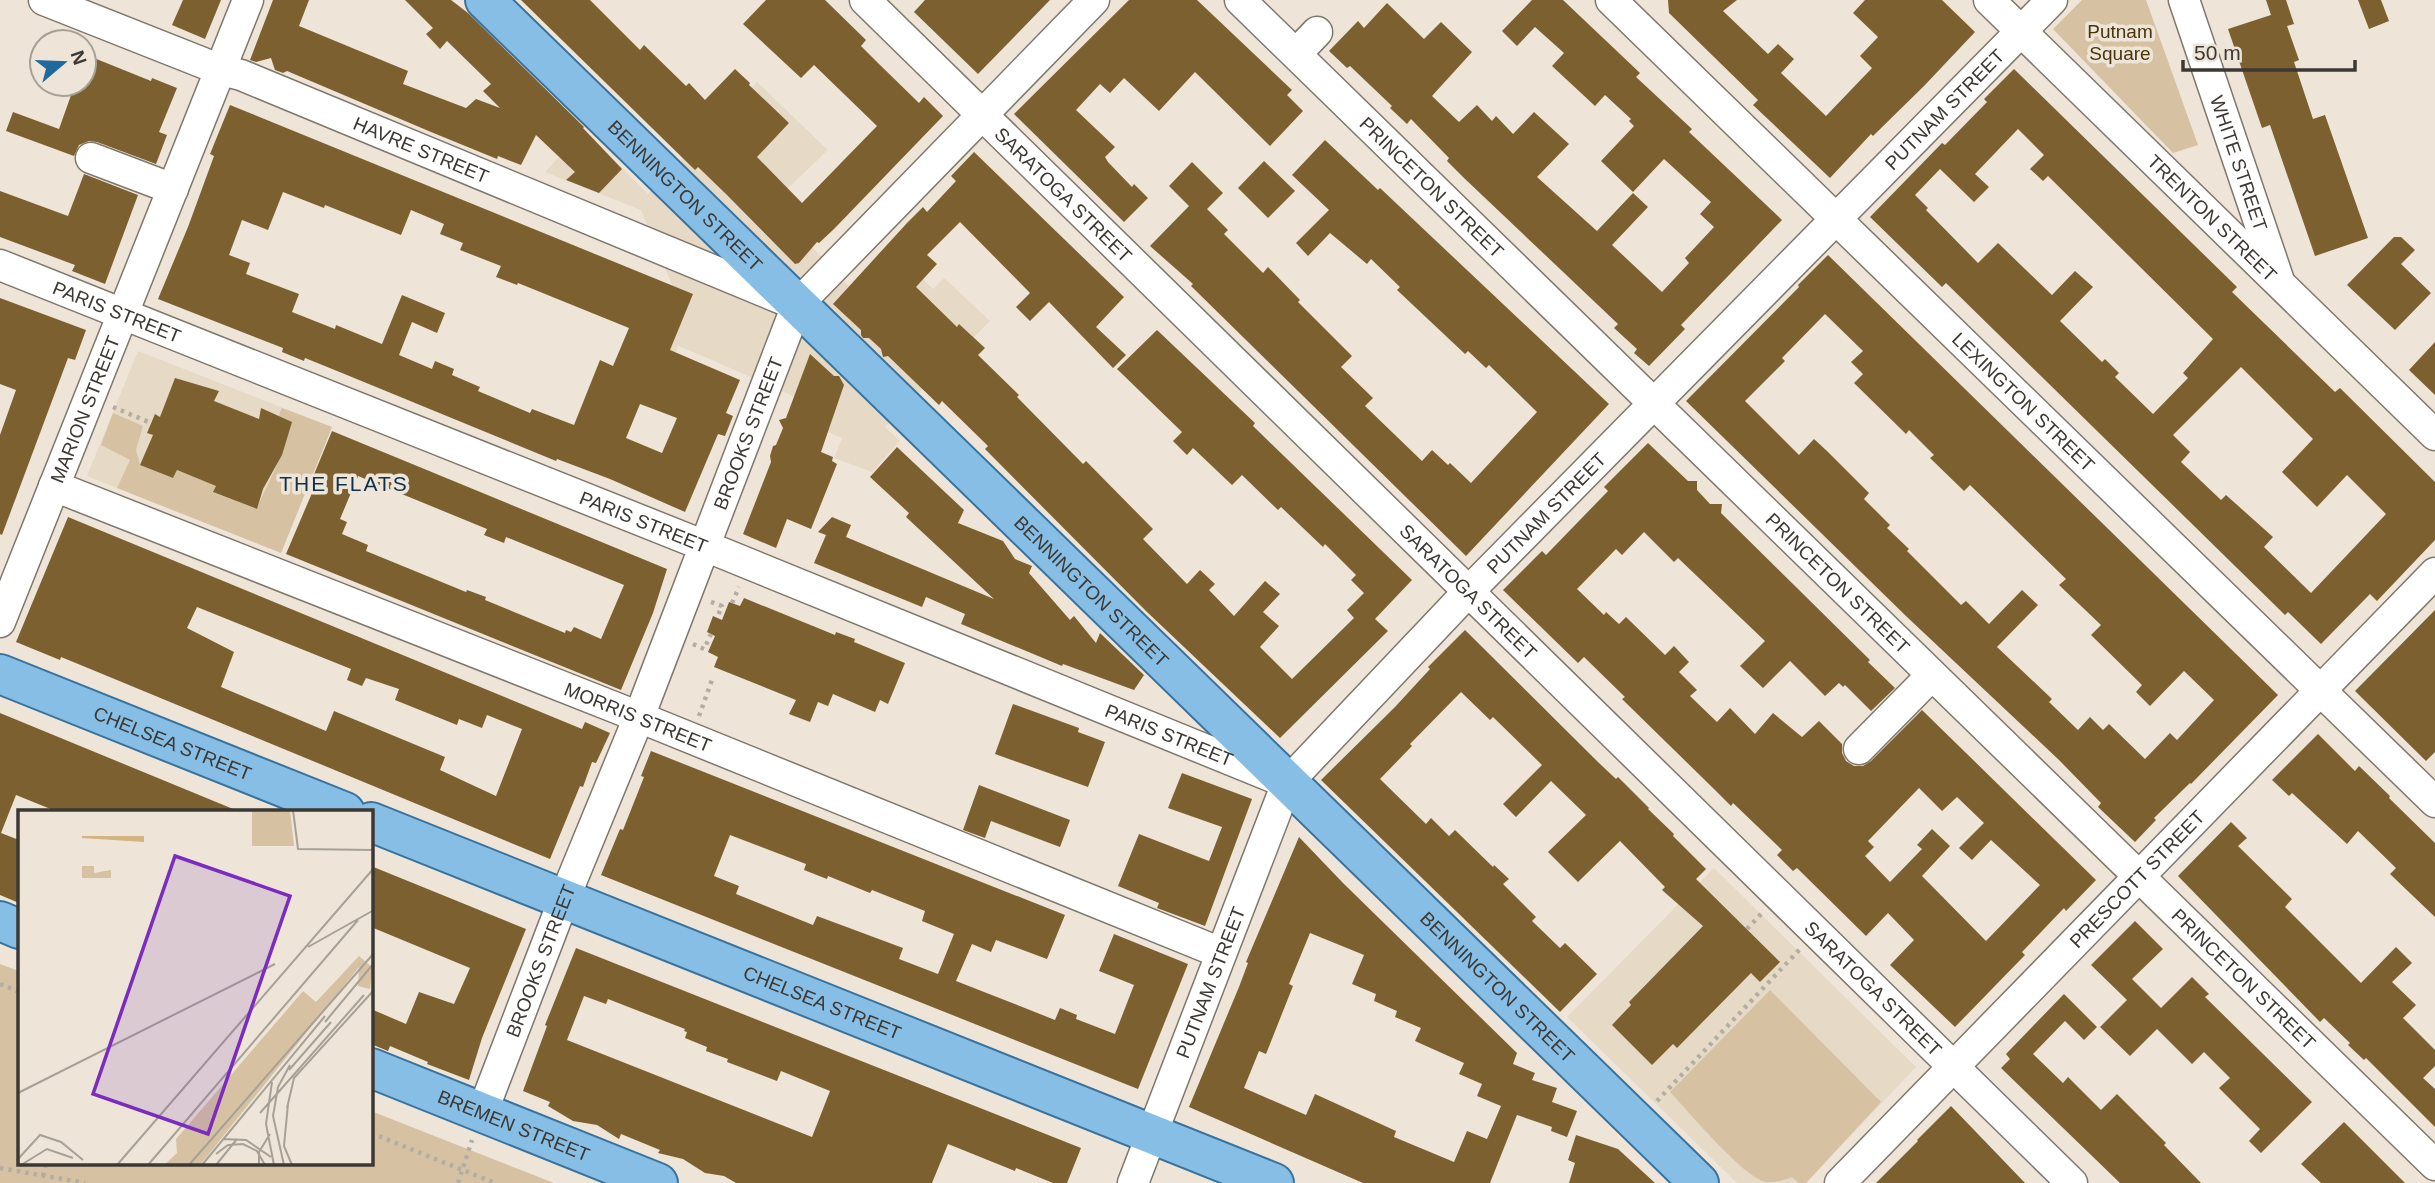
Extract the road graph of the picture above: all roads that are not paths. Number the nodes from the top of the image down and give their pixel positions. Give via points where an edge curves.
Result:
1 (44, 0) edge
2 (248, 0) edge
3 (485, 0) edge
4 (865, 0) edge
5 (1094, 0) edge
6 (1240, 0) edge
7 (1611, 0) edge
8 (1989, 0) edge
9 (2052, 0) edge
10 (2184, 0) edge
11 (2021, 31) junction
12 (1317, 32) dead end
13 (1296, 54) junction
14 (220, 70) junction
15 (983, 114) junction
16 (91, 158) dead end
17 (173, 189) junction
18 (1836, 219) junction
19 (0, 265) edge
20 (2281, 285) junction
21 (797, 305) junction
22 (123, 314) junction
23 (1654, 404) junction
24 (2435, 435) edge
25 (54, 486) junction
26 (705, 546) junction
27 (2435, 573) edge
28 (1468, 592) junction
29 (0, 622) edge
30 (0, 674) edge
31 (1932, 675) junction
32 (2319, 691) junction
33 (639, 717) junction
34 (1859, 748) dead end
35 (1287, 783) junction
36 (2435, 802) edge
37 (340, 810) edge
38 (373, 823) edge
39 (2138, 876) junction
40 (564, 900) junction
41 (0, 921) edge
42 (18, 929) edge
43 (1221, 953) junction
44 (1952, 1066) junction
45 (373, 1069) edge
46 (477, 1126) junction
47 (1152, 1134) junction
48 (2435, 1165) edge
49 (658, 1183) edge
50 (1133, 1183) edge
51 (1274, 1183) edge
52 (1699, 1183) edge
53 (1840, 1183) edge
54 (2072, 1183) edge

1 - 14 street, HAVRE STREET
2 - 14 street, MARION STREET
3 - 21 main road, BENNINGTON STREET
4 - 15 street, SARATOGA STREET
5 - 15 street, BROOKS STREET
6 - 13 street, PRINCETON STREET
7 - 18 street, LEXINGTON STREET
8 - 11 street, TRENTON STREET
9 - 11 street, PUTNAM STREET
10 - 20 street, WHITE STREET
11 - 18 street, PUTNAM STREET
11 - 20 street, TRENTON STREET
12 - 13 street
13 - 23 street, PRINCETON STREET via 1408,145 1461,209
14 - 17 street, MARION STREET
14 - 21 street, HAVRE STREET
15 - 21 street, BROOKS STREET
15 - 28 street, SARATOGA STREET
16 - 17 street
17 - 22 street, MARION STREET
18 - 23 street, PUTNAM STREET
18 - 32 street, LEXINGTON STREET
19 - 22 street, PARIS STREET
20 - 24 street, TRENTON STREET
21 - 26 street, BROOKS STREET
21 - 35 main road, BENNINGTON STREET
22 - 25 street, MARION STREET
22 - 26 street, PARIS STREET
23 - 28 street, PUTNAM STREET
23 - 31 street, PRINCETON STREET
25 - 29 street, MARION STREET
25 - 33 street, MORRIS STREET
26 - 33 street, BROOKS STREET
26 - 35 street, PARIS STREET
27 - 32 street, PRESCOTT STREET
28 - 35 street, PUTNAM STREET
28 - 44 street, SARATOGA STREET
30 - 37 main road, CHELSEA STREET
31 - 34 street
31 - 39 street, PRINCETON STREET
32 - 36 street, LEXINGTON STREET
32 - 39 street, PRESCOTT STREET
33 - 40 street, BROOKS STREET
33 - 43 street, MORRIS STREET
35 - 43 street, PUTNAM STREET
35 - 52 main road, BENNINGTON STREET
38 - 40 main road, CHELSEA STREET
39 - 44 street, PRESCOTT STREET
39 - 48 street, PRINCETON STREET
40 - 46 street, BROOKS STREET
40 - 47 main road, CHELSEA STREET
41 - 42 main road
43 - 47 street, PUTNAM STREET
44 - 53 street, PRESCOTT STREET
44 - 54 street, SARATOGA STREET
45 - 46 main road, BREMEN STREET
46 - 49 main road, BREMEN STREET
47 - 50 street, PUTNAM STREET
47 - 51 main road, CHELSEA STREET

